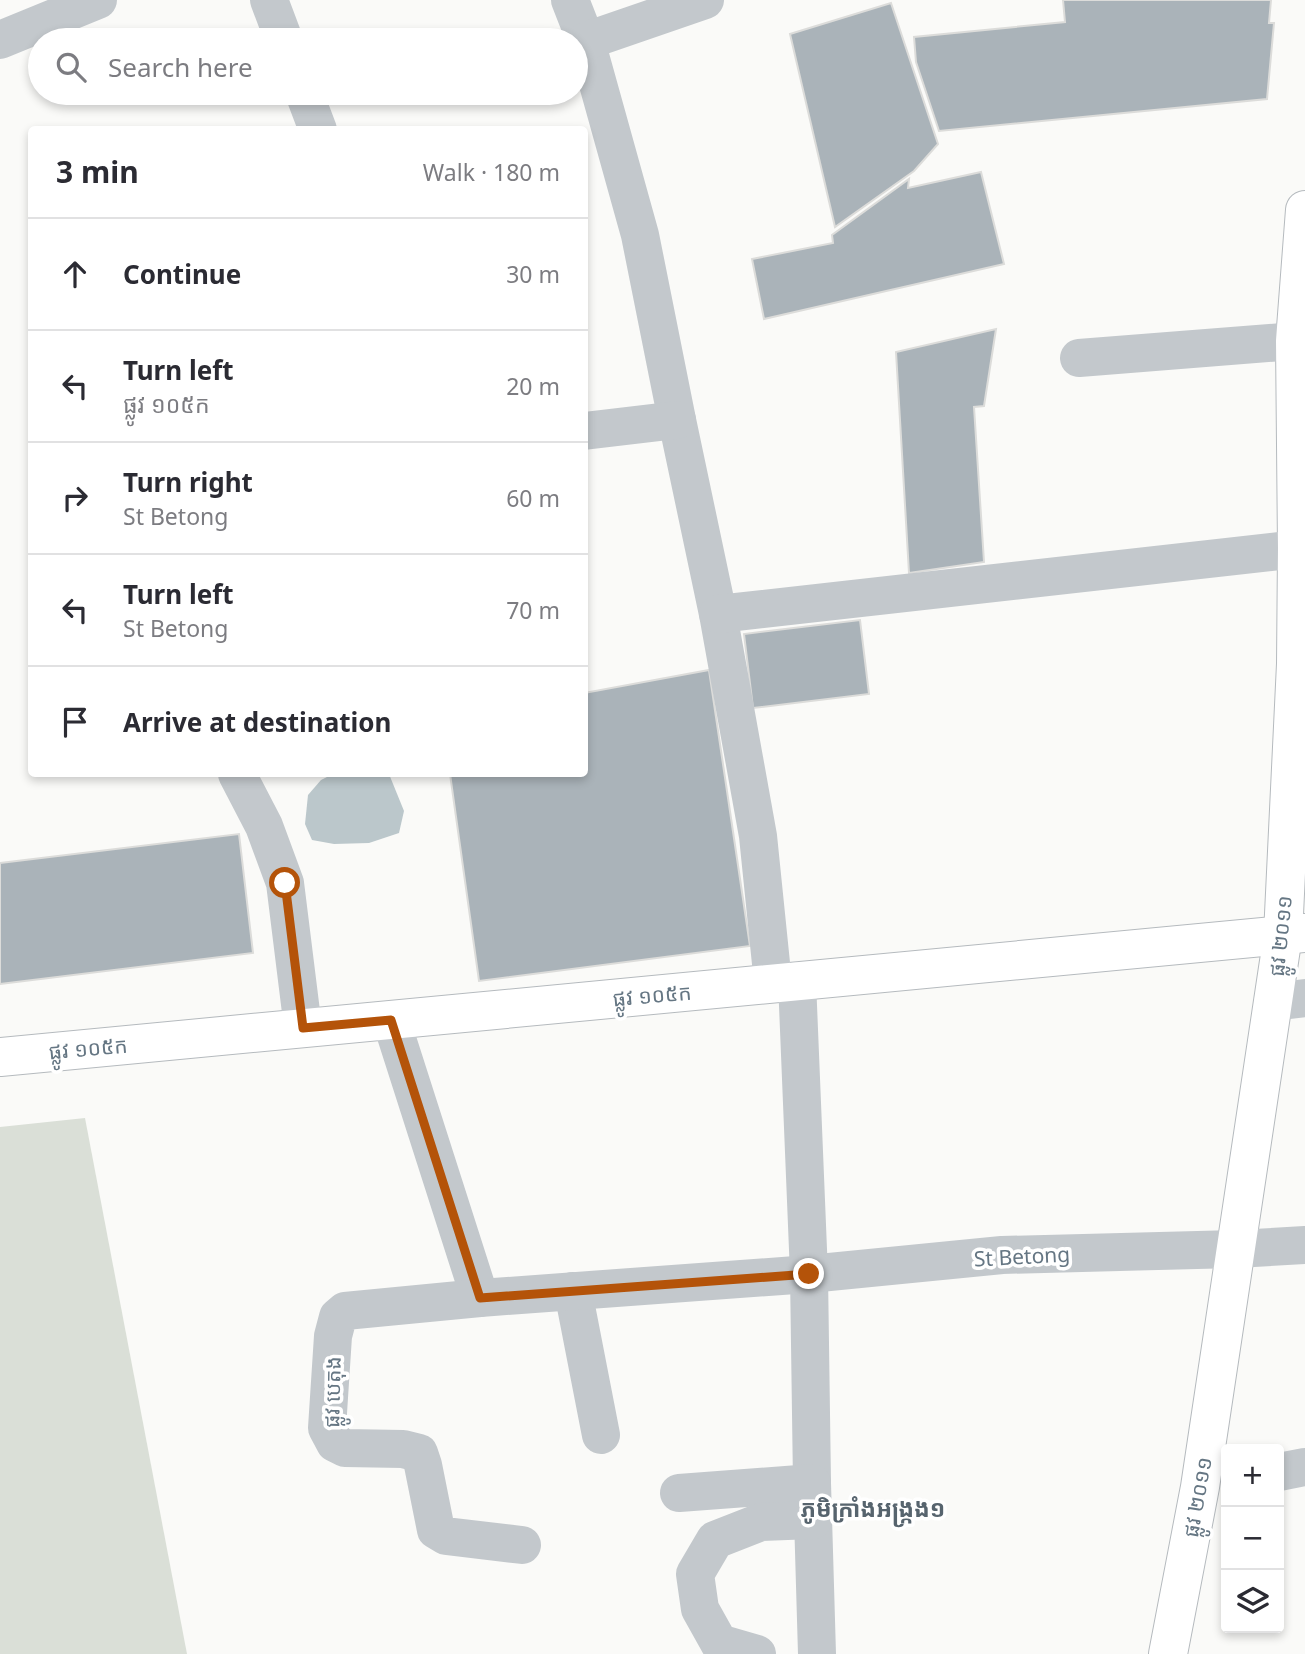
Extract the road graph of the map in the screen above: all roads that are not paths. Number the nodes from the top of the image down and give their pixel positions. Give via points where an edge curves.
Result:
1 (98, 0) edge
2 (269, 0) edge
3 (570, 0) edge
4 (705, 0) edge
5 (29, 28) edge
6 (280, 28) edge
7 (581, 28) edge
8 (28, 29) edge
9 (0, 40) edge
10 (588, 40) edge
11 (588, 48) edge
12 (309, 105) edge
13 (316, 126) edge
14 (1305, 210) edge
15 (1295, 341) junction
16 (1079, 358) dead end
17 (677, 420) junction
18 (588, 431) edge
19 (1297, 550) junction
20 (718, 614) junction
21 (1300, 664) edge
22 (239, 777) edge
23 (1294, 934) edge
24 (785, 982) junction
25 (1289, 1000) edge
26 (391, 1020) junction
27 (303, 1028) junction
28 (0, 1057) edge
29 (1305, 1245) edge
30 (1236, 1249) junction
31 (809, 1274) junction
32 (573, 1291) junction
33 (480, 1298) junction
34 (601, 1435) dead end
35 (1305, 1467) edge
36 (1284, 1471) edge
37 (1213, 1484) edge
38 (679, 1493) dead end
39 (812, 1502) junction
40 (522, 1545) dead end
41 (757, 1654) edge
42 (817, 1654) edge
43 (1168, 1654) edge

1 - 5 street
2 - 6 street
3 - 7 street
4 - 10 street
8 - 9 street
11 - 17 street via 640,235
12 - 13 street
14 - 15 main road, ផ្លូវ ២០១១
15 - 16 street
15 - 19 main road, ផ្លូវ ២០១១
17 - 18 street
17 - 20 street
19 - 20 street
19 - 21 main road, ផ្លូវ ២០១១
20 - 24 street
21 - 23 main road, ផ្លូវ ២០១១
22 - 27 street via 264,826 285,883
23 - 24 main road, ផ្លូវ ១០៥ក
23 - 25 main road, ផ្លូវ ២០១១
24 - 26 main road, ផ្លូវ ១០៥ក
24 - 31 street
25 - 30 main road, ផ្លូវ ២០១១
26 - 27 main road, ផ្លូវ ១០៥ក
26 - 33 street
27 - 28 main road, ផ្លូវ ១០៥ក
29 - 30 street, St Betong
30 - 31 street, St Betong via 1002,1255
30 - 37 main road, ផ្លូវ ២០១១
31 - 32 street, St Betong
31 - 39 street
32 - 33 street, St Betong
32 - 34 street
33 - 40 street, ផ្លូវ បេតុង via 345,1311 338,1317 333,1336 327,1428 335,1443 345,1448 419,1453 436,1530 446,1536
35 - 36 street
37 - 43 main road, ផ្លូវ ២០១១
38 - 39 street
39 - 41 street via 715,1540 695,1574 700,1609 719,1643
39 - 42 street

